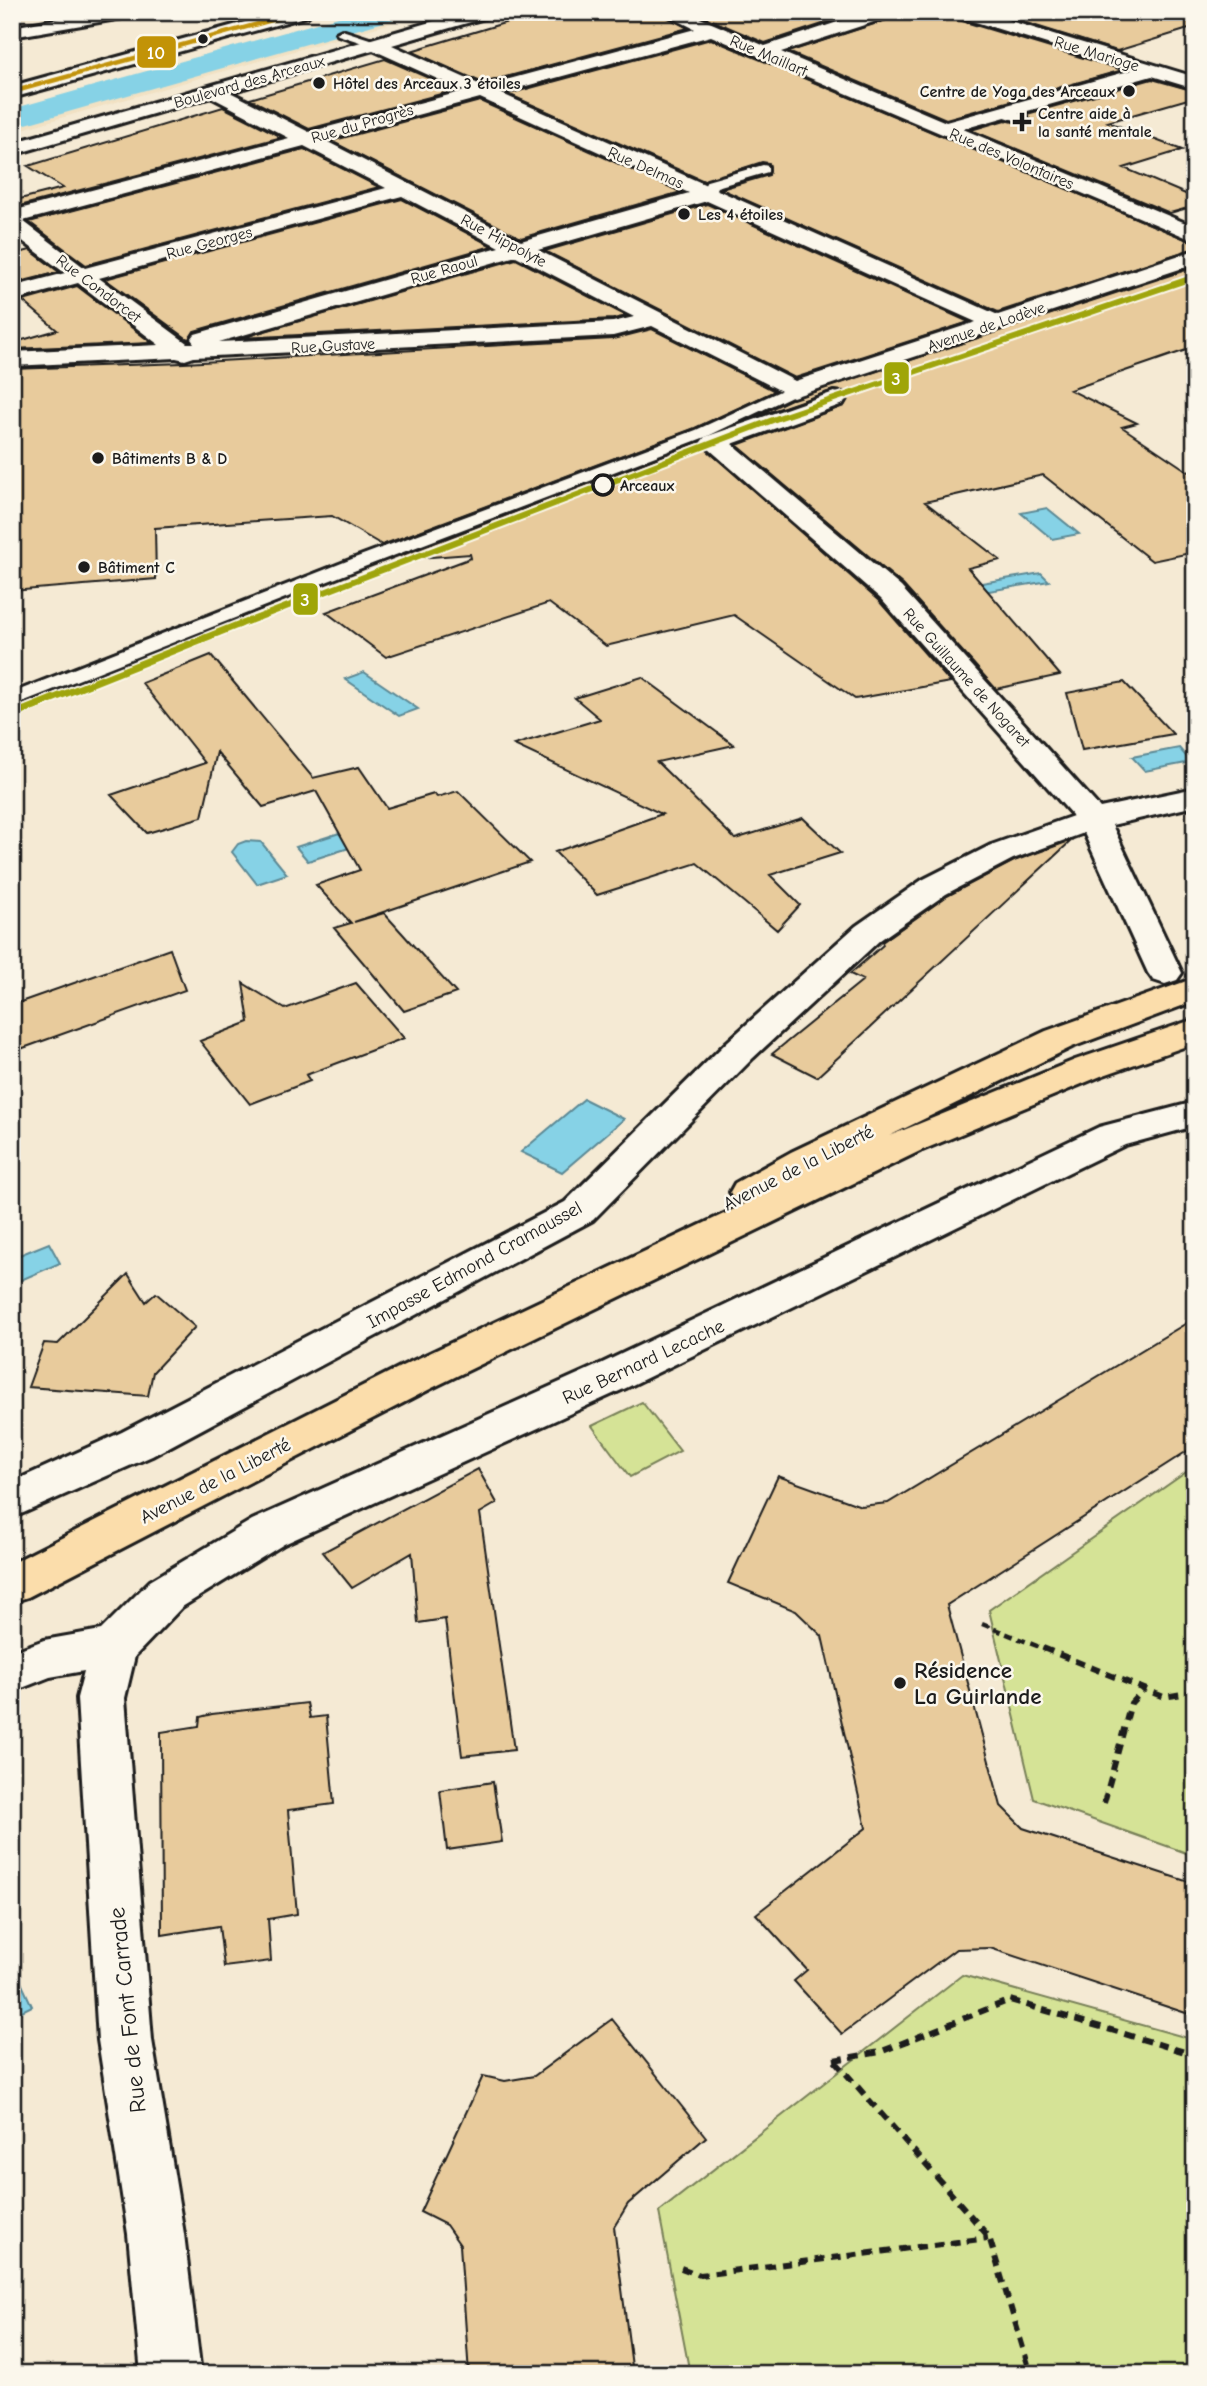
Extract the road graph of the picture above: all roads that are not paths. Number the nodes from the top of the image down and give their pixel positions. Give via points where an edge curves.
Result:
1 (128, 12) edge
2 (302, 12) edge
3 (485, 12) edge
4 (670, 12) edge
5 (886, 12) edge
6 (962, 12) edge
7 (712, 30) junction
8 (13, 31) edge
9 (342, 33) dead end
10 (375, 44) junction
11 (761, 52) junction
12 (1152, 70) junction
13 (829, 81) joint
14 (1195, 82) edge
15 (214, 91) junction
16 (12, 92) edge
17 (481, 92) junction
18 (943, 129) junction
19 (309, 138) junction
20 (12, 149) edge
21 (763, 169) dead end
22 (404, 189) junction
23 (707, 194) junction
24 (12, 218) edge
25 (12, 223) edge
26 (1195, 236) edge
27 (519, 248) junction
28 (1195, 257) edge
29 (83, 276) junction
30 (1195, 277) edge
31 (12, 294) edge
32 (652, 319) junction
33 (995, 322) junction
34 (185, 353) junction
35 (12, 359) edge
36 (793, 390) junction
37 (708, 438) junction
38 (12, 700) edge
39 (12, 715) edge
40 (1195, 797) edge
41 (1093, 819) junction
42 (1180, 981) edge
43 (1195, 1030) edge
44 (1187, 1126) edge
45 (417, 1377) junction
46 (12, 1501) edge
47 (12, 1584) edge
48 (114, 1647) junction
49 (12, 1673) edge
50 (172, 2374) edge

1 - 8 street
2 - 16 street
3 - 10 street, Boulevard des Arceaux
4 - 7 street, Rue Maillart
5 - 11 street
6 - 12 street, Rue Marioge
7 - 11 street, Rue Maillart
7 - 17 street, Rue du Progrès
9 - 10 lane
10 - 15 street, Boulevard des Arceaux
10 - 17 street, Rue Delmas
11 - 13 street, Rue Maillart
12 - 14 street, Rue Marioge
12 - 18 street via 1012,115
13 - 18 street, Rue des Volontaires
15 - 19 street, Rue Hippolyte
15 - 20 street, Boulevard des Arceaux
17 - 19 street, Rue du Progrès
17 - 23 street, Rue Delmas
18 - 26 street, Rue des Volontaires
19 - 22 street, Rue Hippolyte
19 - 24 street, Rue du Progrès
21 - 23 lane via 712,184
22 - 27 street, Rue Hippolyte
22 - 29 street, Rue Georges
23 - 27 street, Rue Raoul
23 - 33 street, Rue Delmas
25 - 29 street, Rue Condorcet
27 - 32 street, Rue Hippolyte
27 - 34 street, Rue Raoul via 208,335
28 - 33 street, Avenue de Lodève
29 - 31 street, Rue Georges
29 - 34 street, Rue Condorcet
30 - 37 street
32 - 34 street, Rue Gustave via 613,330
32 - 36 street, Rue Hippolyte
33 - 36 street, Avenue de Lodève
34 - 35 street, Rue Gustave
36 - 37 lane, Avenue de Lodève
37 - 38 lane via 358,563
37 - 39 lane
37 - 41 street, Rue Guillaume de Nogaret via 891,593
40 - 41 street, Impasse Edmond Cramaussel
41 - 42 street, Rue Guillaume de Nogaret
41 - 46 street, Impasse Edmond Cramaussel via 979,864 934,887 869,933 740,1050 579,1211 136,1444
42 - 45 main road, Avenue de la Liberté via 804,1161
43 - 45 main road, Avenue de la Liberté via 907,1142
44 - 48 street, Rue Bernard Lecache via 1112,1136 611,1377 268,1532 166,1594
45 - 47 main road, Avenue de la Liberté
48 - 49 street via 44,1659
48 - 50 street, Rue de Font Carrade via 101,1698 125,2040 156,2234

